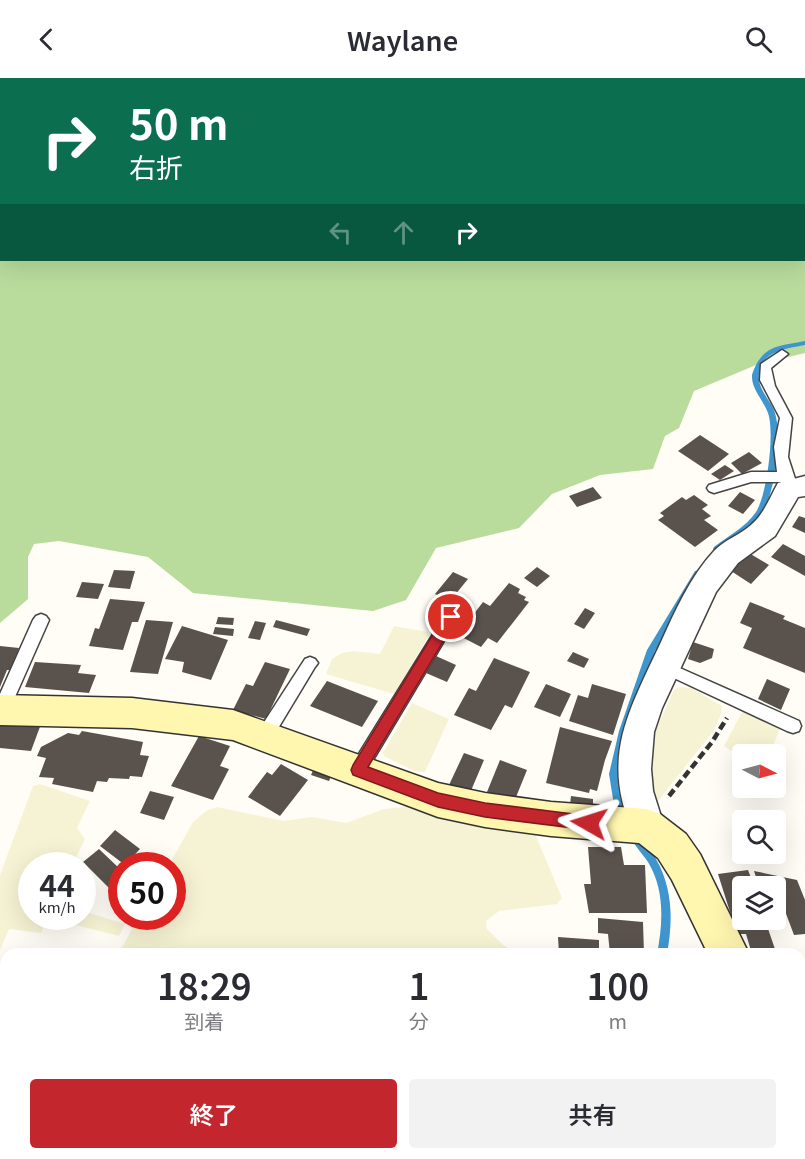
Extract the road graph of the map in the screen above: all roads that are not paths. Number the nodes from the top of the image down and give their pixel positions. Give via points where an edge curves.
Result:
1 (782, 354) dead end
2 (790, 482) edge
3 (714, 488) dead end
4 (451, 617) dead end
5 (41, 620) dead end
6 (310, 663) dead end
7 (664, 667) junction
8 (0, 710) edge
9 (793, 726) dead end
10 (265, 735) junction
11 (358, 770) junction
12 (638, 827) junction
13 (726, 948) edge

1 - 2 lane via 765,367 764,374 785,414 781,448
2 - 3 lane via 763,476
2 - 7 street via 761,534 724,558 711,576
4 - 11 lane
5 - 8 lane
6 - 10 lane
7 - 9 lane
7 - 12 street via 638,730 634,770
8 - 10 main road via 132,713 233,725
10 - 11 main road
11 - 12 main road via 438,800 485,810
12 - 13 main road via 672,846

